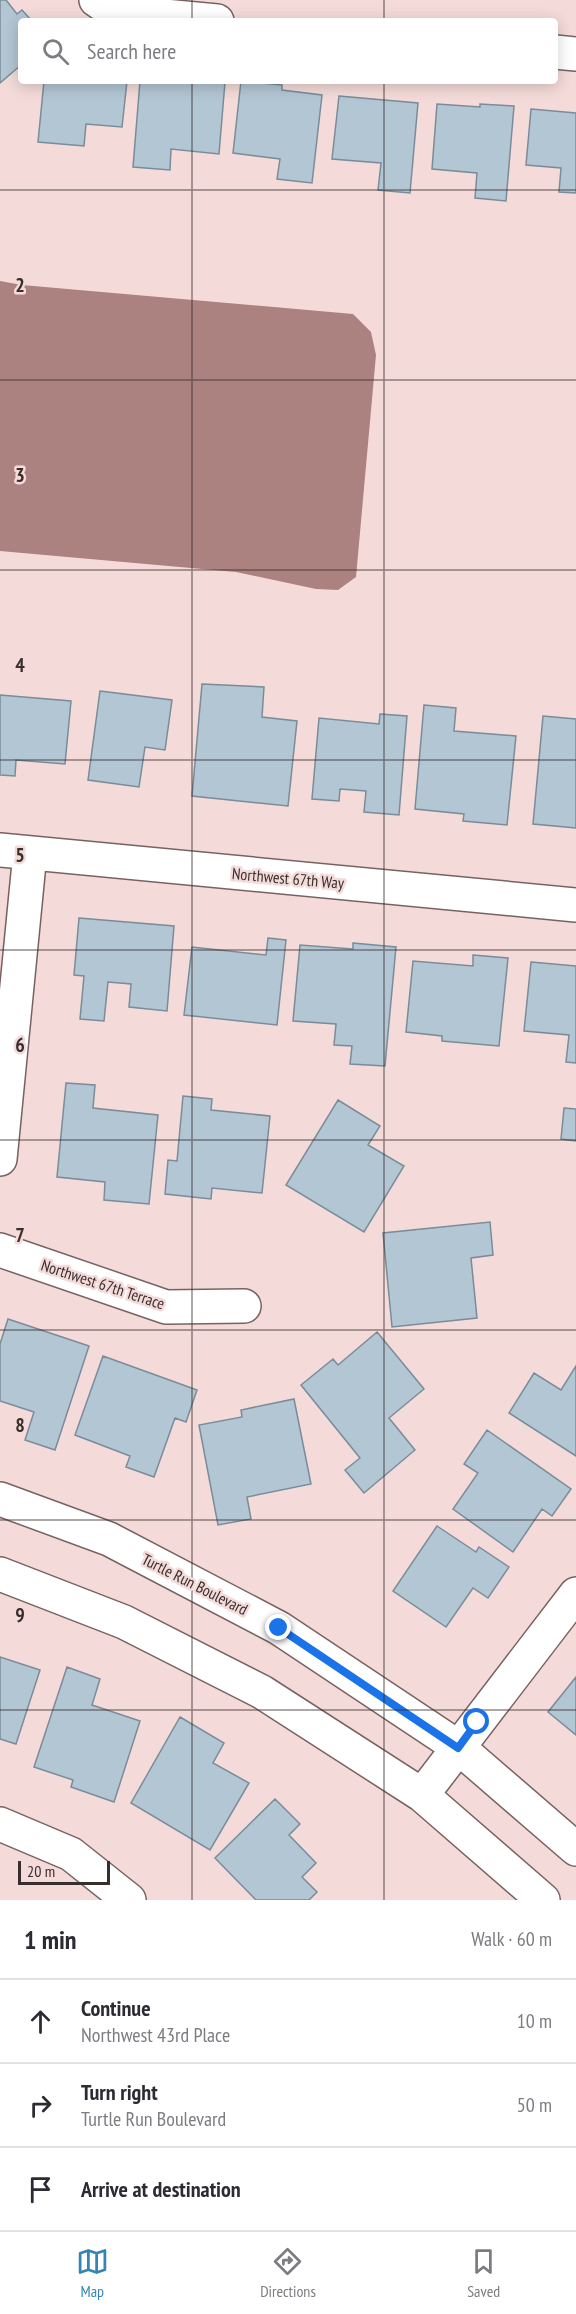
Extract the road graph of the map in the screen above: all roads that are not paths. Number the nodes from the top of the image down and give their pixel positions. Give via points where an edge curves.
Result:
1 (96, 0) edge
2 (186, 18) edge
3 (558, 52) edge
4 (576, 54) edge
5 (15, 852) edge
6 (576, 905) edge
7 (0, 1159) edge
8 (0, 1250) edge
9 (244, 1306) dead end
10 (0, 1499) edge
11 (0, 1574) edge
12 (576, 1594) edge
13 (458, 1748) junction
14 (422, 1795) junction
15 (0, 1824) edge
16 (576, 1850) edge
17 (129, 1900) edge
18 (543, 1900) edge

1 - 2 street via 112,11
3 - 4 street
5 - 6 street, Northwest 67th Way
5 - 7 street
8 - 9 street, Northwest 67th Terrace via 166,1307
10 - 13 street, Turtle Run Boulevard via 109,1539 279,1628
11 - 14 street via 124,1622 206,1662 262,1692
12 - 13 street
13 - 14 street
13 - 16 street, Turtle Run Boulevard
14 - 18 street
15 - 17 street via 71,1854

